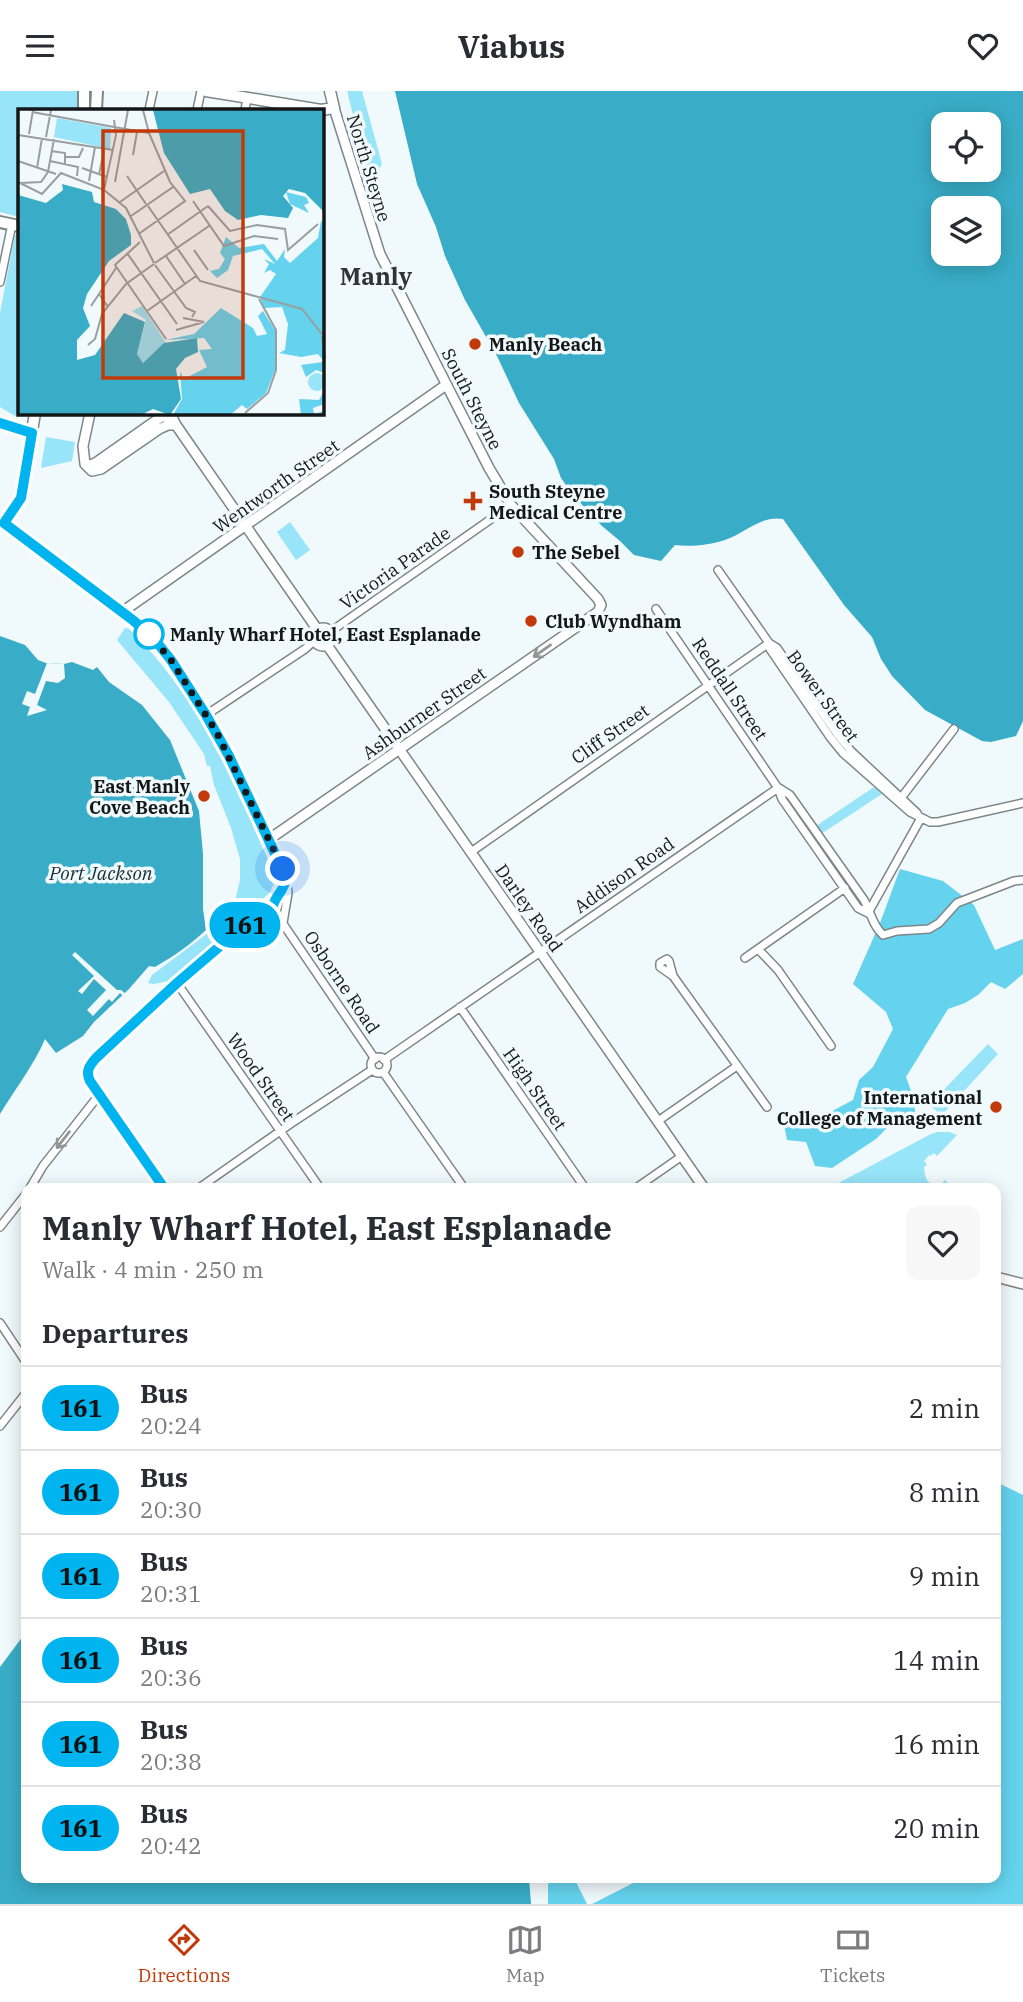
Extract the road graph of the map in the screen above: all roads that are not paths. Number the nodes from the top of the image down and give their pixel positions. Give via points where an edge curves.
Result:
1 (84, 91) edge
2 (97, 91) edge
3 (153, 91) edge
4 (203, 91) edge
5 (330, 91) edge
6 (247, 98) junction
7 (334, 108) junction
8 (84, 109) edge
9 (96, 109) edge
10 (149, 109) edge
11 (197, 109) edge
12 (245, 109) edge
13 (315, 109) edge
14 (324, 110) edge
15 (10, 224) edge
16 (380, 254) joint
17 (0, 282) edge
18 (446, 385) junction
19 (35, 415) edge
20 (90, 415) edge
21 (0, 423) edge
22 (32, 433) junction
23 (511, 505) junction
24 (2, 522) edge
25 (245, 526) junction
26 (718, 570) dead end
27 (656, 609) dead end
28 (122, 612) junction
29 (598, 612) joint
30 (317, 629) junction
31 (331, 632) junction
32 (314, 641) junction
33 (769, 643) junction
34 (327, 645) junction
35 (707, 685) junction
36 (206, 715) junction
37 (954, 729) dead end
38 (400, 748) junction
39 (778, 787) junction
40 (900, 800) junction
41 (1023, 803) edge
42 (921, 818) junction
43 (268, 840) junction
44 (471, 852) junction
45 (286, 877) junction
46 (1023, 880) edge
47 (845, 888) junction
48 (273, 906) junction
49 (868, 913) junction
50 (283, 923) junction
51 (758, 949) junction
52 (540, 952) junction
53 (745, 958) dead end
54 (673, 976) dead end
55 (177, 983) junction
56 (460, 1007) junction
57 (831, 1046) dead end
58 (375, 1059) junction
59 (384, 1060) junction
60 (737, 1066) junction
61 (372, 1070) junction
62 (383, 1072) junction
63 (99, 1095) junction
64 (767, 1107) dead end
65 (658, 1121) junction
66 (280, 1132) junction
67 (682, 1156) junction
68 (33, 1183) edge
69 (160, 1183) edge
70 (206, 1183) edge
71 (316, 1183) edge
72 (461, 1183) edge
73 (582, 1183) edge
74 (643, 1183) edge
75 (701, 1183) edge
76 (21, 1200) edge
77 (0, 1227) edge
78 (1001, 1278) edge
79 (1023, 1284) edge
80 (0, 1323) edge
81 (21, 1354) edge
82 (21, 1399) edge
83 (0, 1426) edge

1 - 8 main road
2 - 9 main road
3 - 10 street
4 - 6 main road
4 - 11 street
5 - 7 main road, North Steyne
6 - 12 street
6 - 13 main road
7 - 14 main road
7 - 16 street, North Steyne
15 - 17 street
16 - 18 street, South Steyne
18 - 23 street, South Steyne
18 - 25 street, Wentworth Street
19 - 22 main road
20 - 25 street via 83,446 85,464 92,471 159,429 176,425
21 - 22 street
22 - 24 main road via 21,498
23 - 29 street, South Steyne via 598,599
23 - 31 street, Victoria Parade
24 - 28 street
25 - 28 street, Wentworth Street
25 - 30 street
26 - 33 street, Bower Street
27 - 35 street, Reddall Street
28 - 36 street via 163,650
29 -> 38 street, Ashburner Street
30 - 31 street
30 - 32 street
31 - 34 street
32 - 34 street
32 - 36 street
33 - 35 street, Cliff Street
33 - 40 street, Bower Street via 851,751
34 - 38 street, Darley Road
35 - 39 street, Reddall Street
35 - 44 street, Cliff Street
36 - 43 street
37 - 40 street
38 - 43 street, Ashburner Street
38 - 44 street, Darley Road
39 - 47 street, Reddall Street
39 - 49 street, Reddall Street via 790,795 864,900
39 - 52 street, Addison Road
40 - 42 street, Bower Street
41 - 42 street via 938,822
42 - 49 street
43 - 45 street
44 - 52 street, Darley Road
45 - 48 street
45 - 50 street, Osborne Road
46 - 49 street, Reddall Street via 957,903 929,929 883,935
47 - 49 street, Reddall Street via 858,908
47 - 51 street
48 - 50 street, Osborne Road
48 - 55 street via 267,906
50 - 58 street, Osborne Road
51 - 53 street
51 - 57 street
52 - 56 street, Addison Road
52 - 65 street, Darley Road
54 - 60 street
55 - 63 street via 88,1068
55 - 66 street, Wood Street
56 - 59 street, Addison Road
56 - 73 street, High Street
58 - 59 street
58 - 61 street
59 - 62 street
60 - 64 street
60 - 65 street
61 - 62 street
61 - 66 street
62 - 72 street
63 -> 68 street
63 - 69 street
65 - 67 street, Darley Road
66 - 70 street
66 - 71 street, Wood Street
67 - 74 street
67 - 75 street, Darley Road
76 - 77 street
78 - 79 street
80 - 81 street
82 - 83 street

